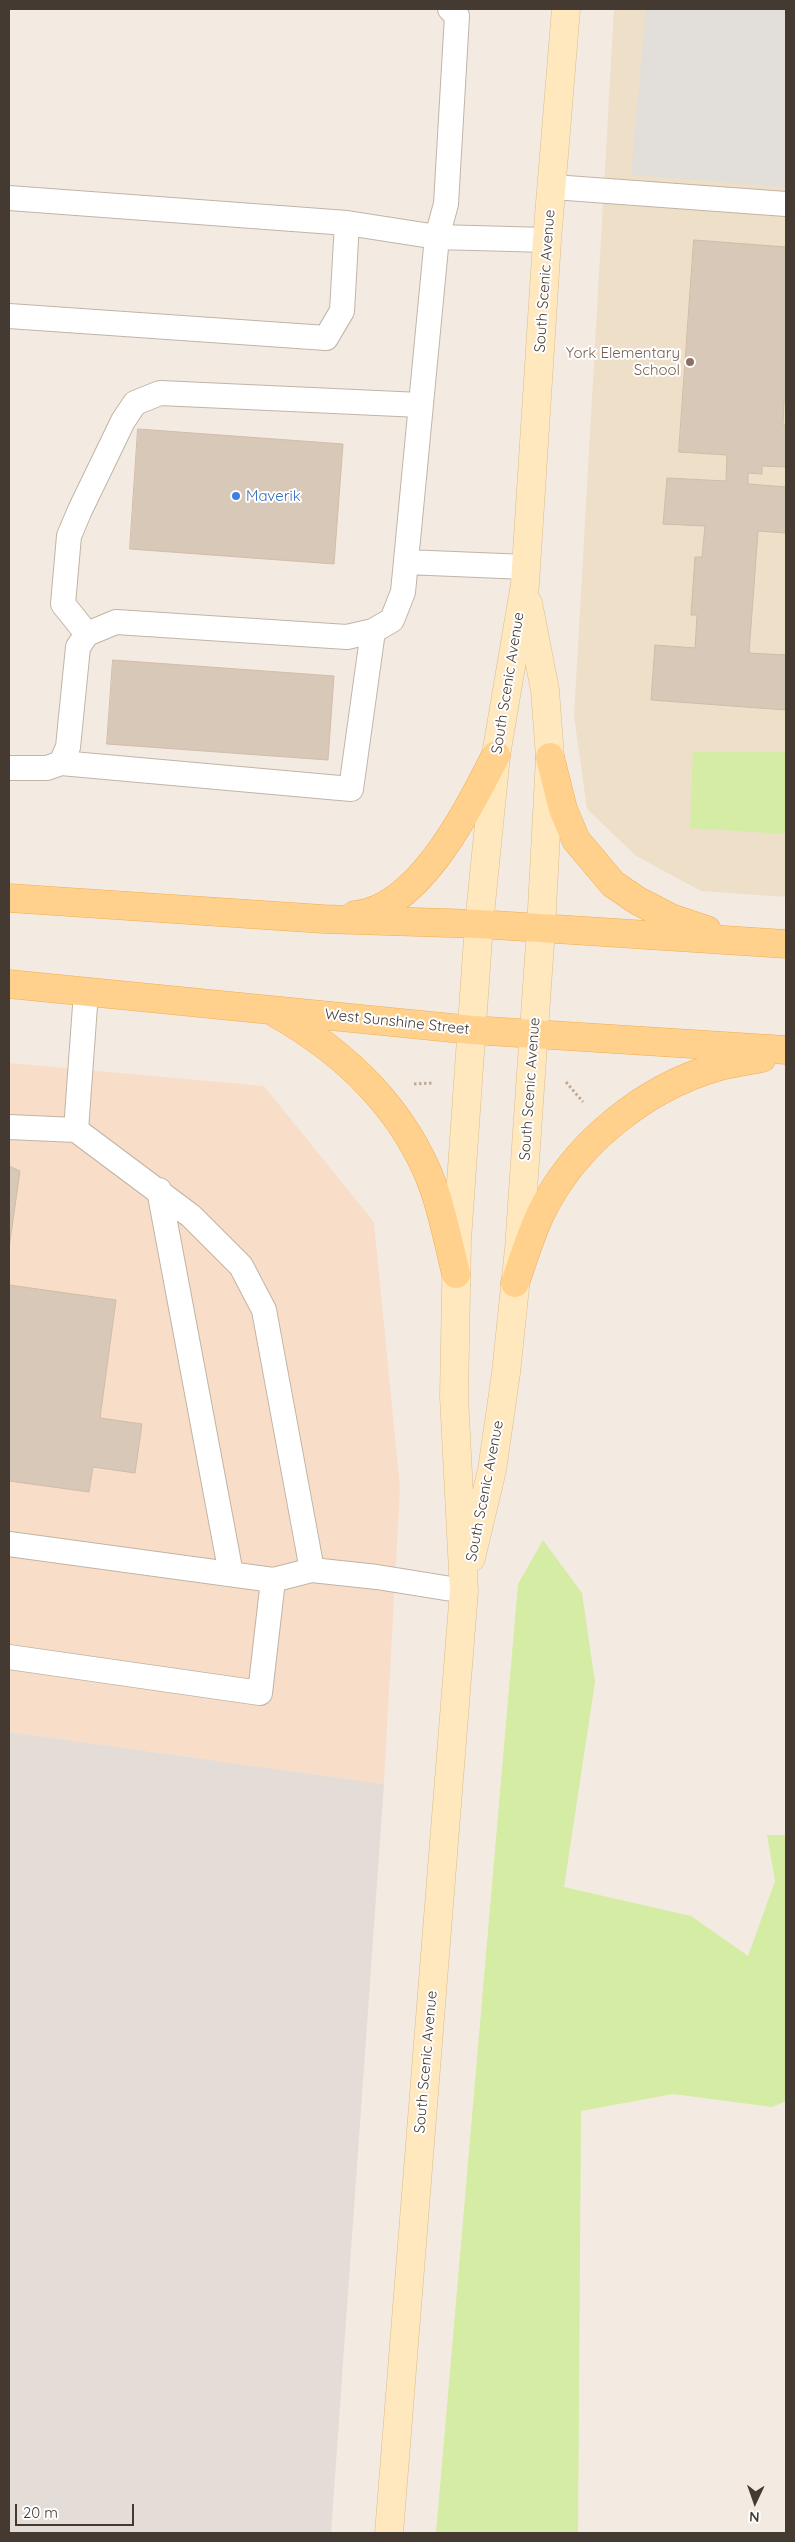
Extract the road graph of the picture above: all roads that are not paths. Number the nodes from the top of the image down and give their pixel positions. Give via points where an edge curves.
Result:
1 (450, 9) edge
2 (566, 9) edge
3 (553, 187) junction
4 (9, 198) edge
5 (786, 204) edge
6 (347, 223) junction
7 (437, 237) junction
8 (547, 240) junction
9 (9, 316) edge
10 (420, 405) junction
11 (406, 562) junction
12 (526, 576) junction
13 (373, 631) junction
14 (87, 634) junction
15 (496, 755) junction
16 (550, 757) junction
17 (61, 763) junction
18 (9, 768) edge
19 (9, 898) edge
20 (323, 918) junction
21 (479, 924) junction
22 (541, 928) junction
23 (736, 941) junction
24 (786, 944) edge
25 (9, 984) edge
26 (86, 992) junction
27 (269, 1009) junction
28 (472, 1030) junction
29 (534, 1034) junction
30 (786, 1052) edge
31 (9, 1127) edge
32 (76, 1130) junction
33 (159, 1190) junction
34 (456, 1274) junction
35 (515, 1284) junction
36 (9, 1544) edge
37 (312, 1570) junction
38 (231, 1574) junction
39 (273, 1580) junction
40 (464, 1590) junction
41 (9, 1657) edge
42 (389, 2533) edge

1 - 7 lane via 458,16 446,204
2 - 3 main road, South Scenic Avenue
3 - 5 lane
3 - 8 main road, South Scenic Avenue
4 - 6 lane
6 - 7 lane
6 - 9 lane via 342,311 326,338
7 - 8 lane
7 - 10 lane
8 - 12 main road, South Scenic Avenue
10 - 11 lane
10 - 14 lane via 160,393 135,403 123,421 69,536 63,604
11 - 12 lane
11 - 13 lane via 403,592 392,620
12 - 15 main road, South Scenic Avenue
12 - 16 main road, South Scenic Avenue via 545,690
13 - 14 lane via 347,636 116,622
13 - 17 lane via 351,789
14 - 17 lane via 78,647 68,747
15 - 20 main road via 465,815 412,886 383,906 359,915
15 - 21 main road, South Scenic Avenue
16 - 22 main road, South Scenic Avenue
16 - 23 main road via 563,809 576,840 613,884 671,918
17 - 18 lane via 47,768
19 - 20 main road
20 - 21 main road
21 - 22 main road
21 - 28 main road, South Scenic Avenue
22 - 23 main road
22 - 29 main road, South Scenic Avenue
23 - 24 main road
25 - 26 main road, West Sunshine Street
26 - 27 main road, West Sunshine Street
26 - 32 lane
27 - 28 main road, West Sunshine Street
27 - 34 main road via 327,1045 377,1092 418,1154 432,1185
28 - 29 main road, West Sunshine Street
28 - 34 main road, South Scenic Avenue
29 - 30 main road, West Sunshine Street
29 - 35 main road, South Scenic Avenue
30 - 35 main road via 717,1067 685,1080 657,1093 603,1132 556,1186 540,1214
31 - 32 lane
32 - 33 lane
33 - 37 lane via 191,1216 241,1266 264,1310
33 - 38 lane
34 - 40 main road, South Scenic Avenue via 454,1396
35 - 40 main road, South Scenic Avenue via 492,1470
36 - 38 lane
37 - 39 lane
37 - 40 lane
38 - 39 lane
39 - 41 lane via 260,1693
40 - 42 main road, South Scenic Avenue

